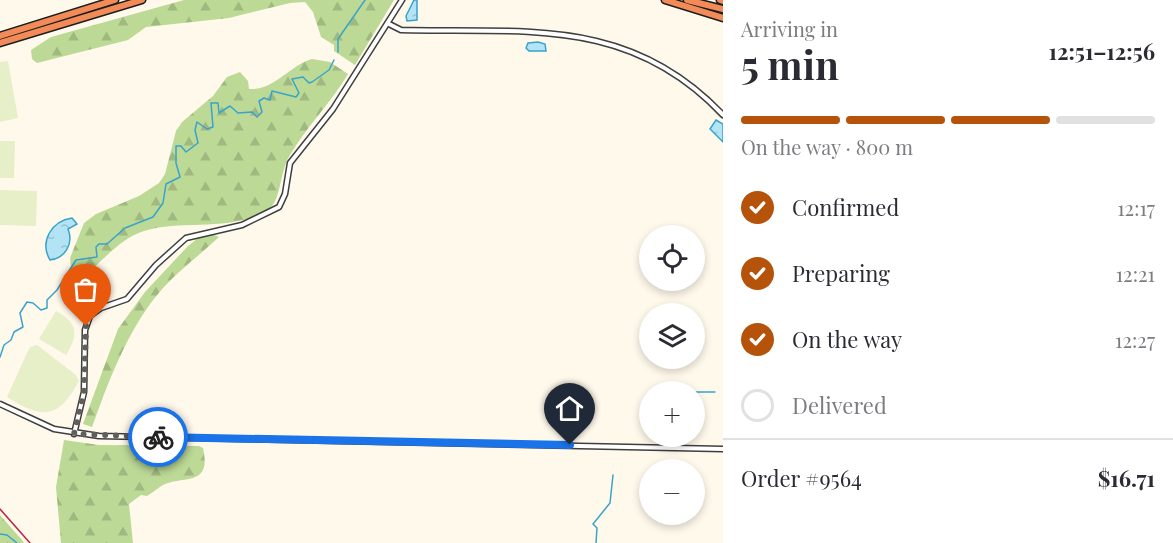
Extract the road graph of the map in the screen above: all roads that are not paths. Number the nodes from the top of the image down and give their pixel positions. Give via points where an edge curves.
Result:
1 (115, 0) edge
2 (142, 0) edge
3 (402, 0) edge
4 (665, 0) edge
5 (687, 0) edge
6 (723, 9) edge
7 (723, 18) edge
8 (389, 24) junction
9 (0, 36) edge
10 (0, 43) edge
11 (723, 115) edge
12 (0, 404) edge
13 (74, 434) junction
14 (723, 448) edge

1 - 9 highway
2 - 10 highway
3 - 8 street
4 - 7 highway
5 - 6 highway
8 - 11 street via 401,30 559,34 610,43 643,54 668,69 699,91
8 - 13 street via 333,110 290,163 279,207 242,225 186,238 127,299 90,315 85,330 84,392
12 - 13 street via 45,426
13 - 14 street

